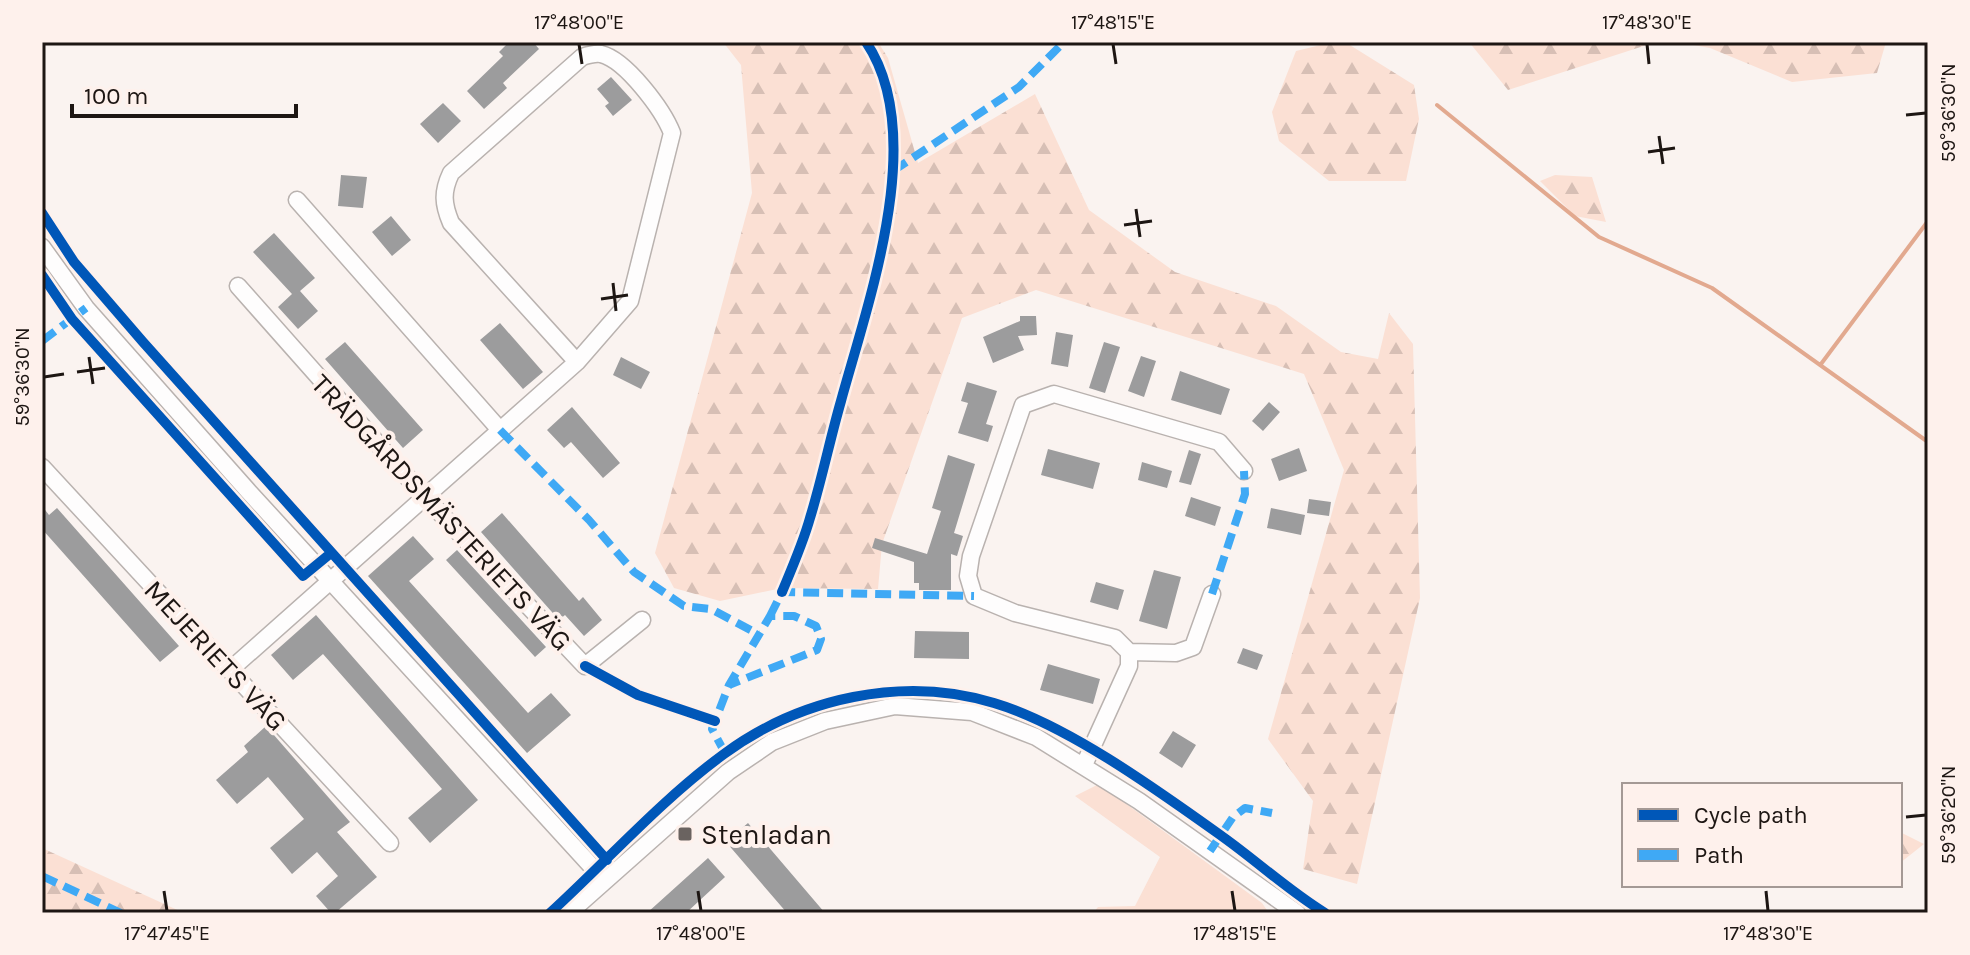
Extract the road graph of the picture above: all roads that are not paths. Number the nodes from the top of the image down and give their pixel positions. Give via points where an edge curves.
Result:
1 (297, 200) dead end
2 (42, 247) edge
3 (238, 286) dead end
4 (577, 362) junction
5 (500, 430) junction
6 (42, 467) edge
7 (1244, 471) dead end
8 (425, 497) junction
9 (331, 581) junction
10 (1212, 594) dead end
11 (642, 620) dead end
12 (1129, 652) junction
13 (230, 670) junction
14 (1084, 765) junction
15 (390, 843) dead end
16 (605, 881) junction
17 (569, 913) edge
18 (1297, 913) edge

1 - 5 street
2 - 9 street via 86,308
3 - 8 street, TRÄDGÅRDSMÄSTERIETS VÄG
4 - 4 street via 630,301 672,133 663,110 613,60 598,53 582,57 451,173 444,189 451,223
4 - 5 street
5 - 8 street
6 - 13 street, MEJERIETS VÄG
7 - 12 street via 1219,442 1054,394 1023,405 971,556 968,576 974,596 1015,613 1115,638
8 - 9 street
8 - 11 street, TRÄDGÅRDSMÄSTERIETS VÄG via 585,666
9 - 13 street
9 - 16 street
10 - 12 street via 1193,647 1176,653
12 - 14 street via 1129,666
13 - 15 street, MEJERIETS VÄG
14 - 16 street via 1036,737 972,712 895,706 825,721 772,742 728,772
14 - 18 street
16 - 17 street

